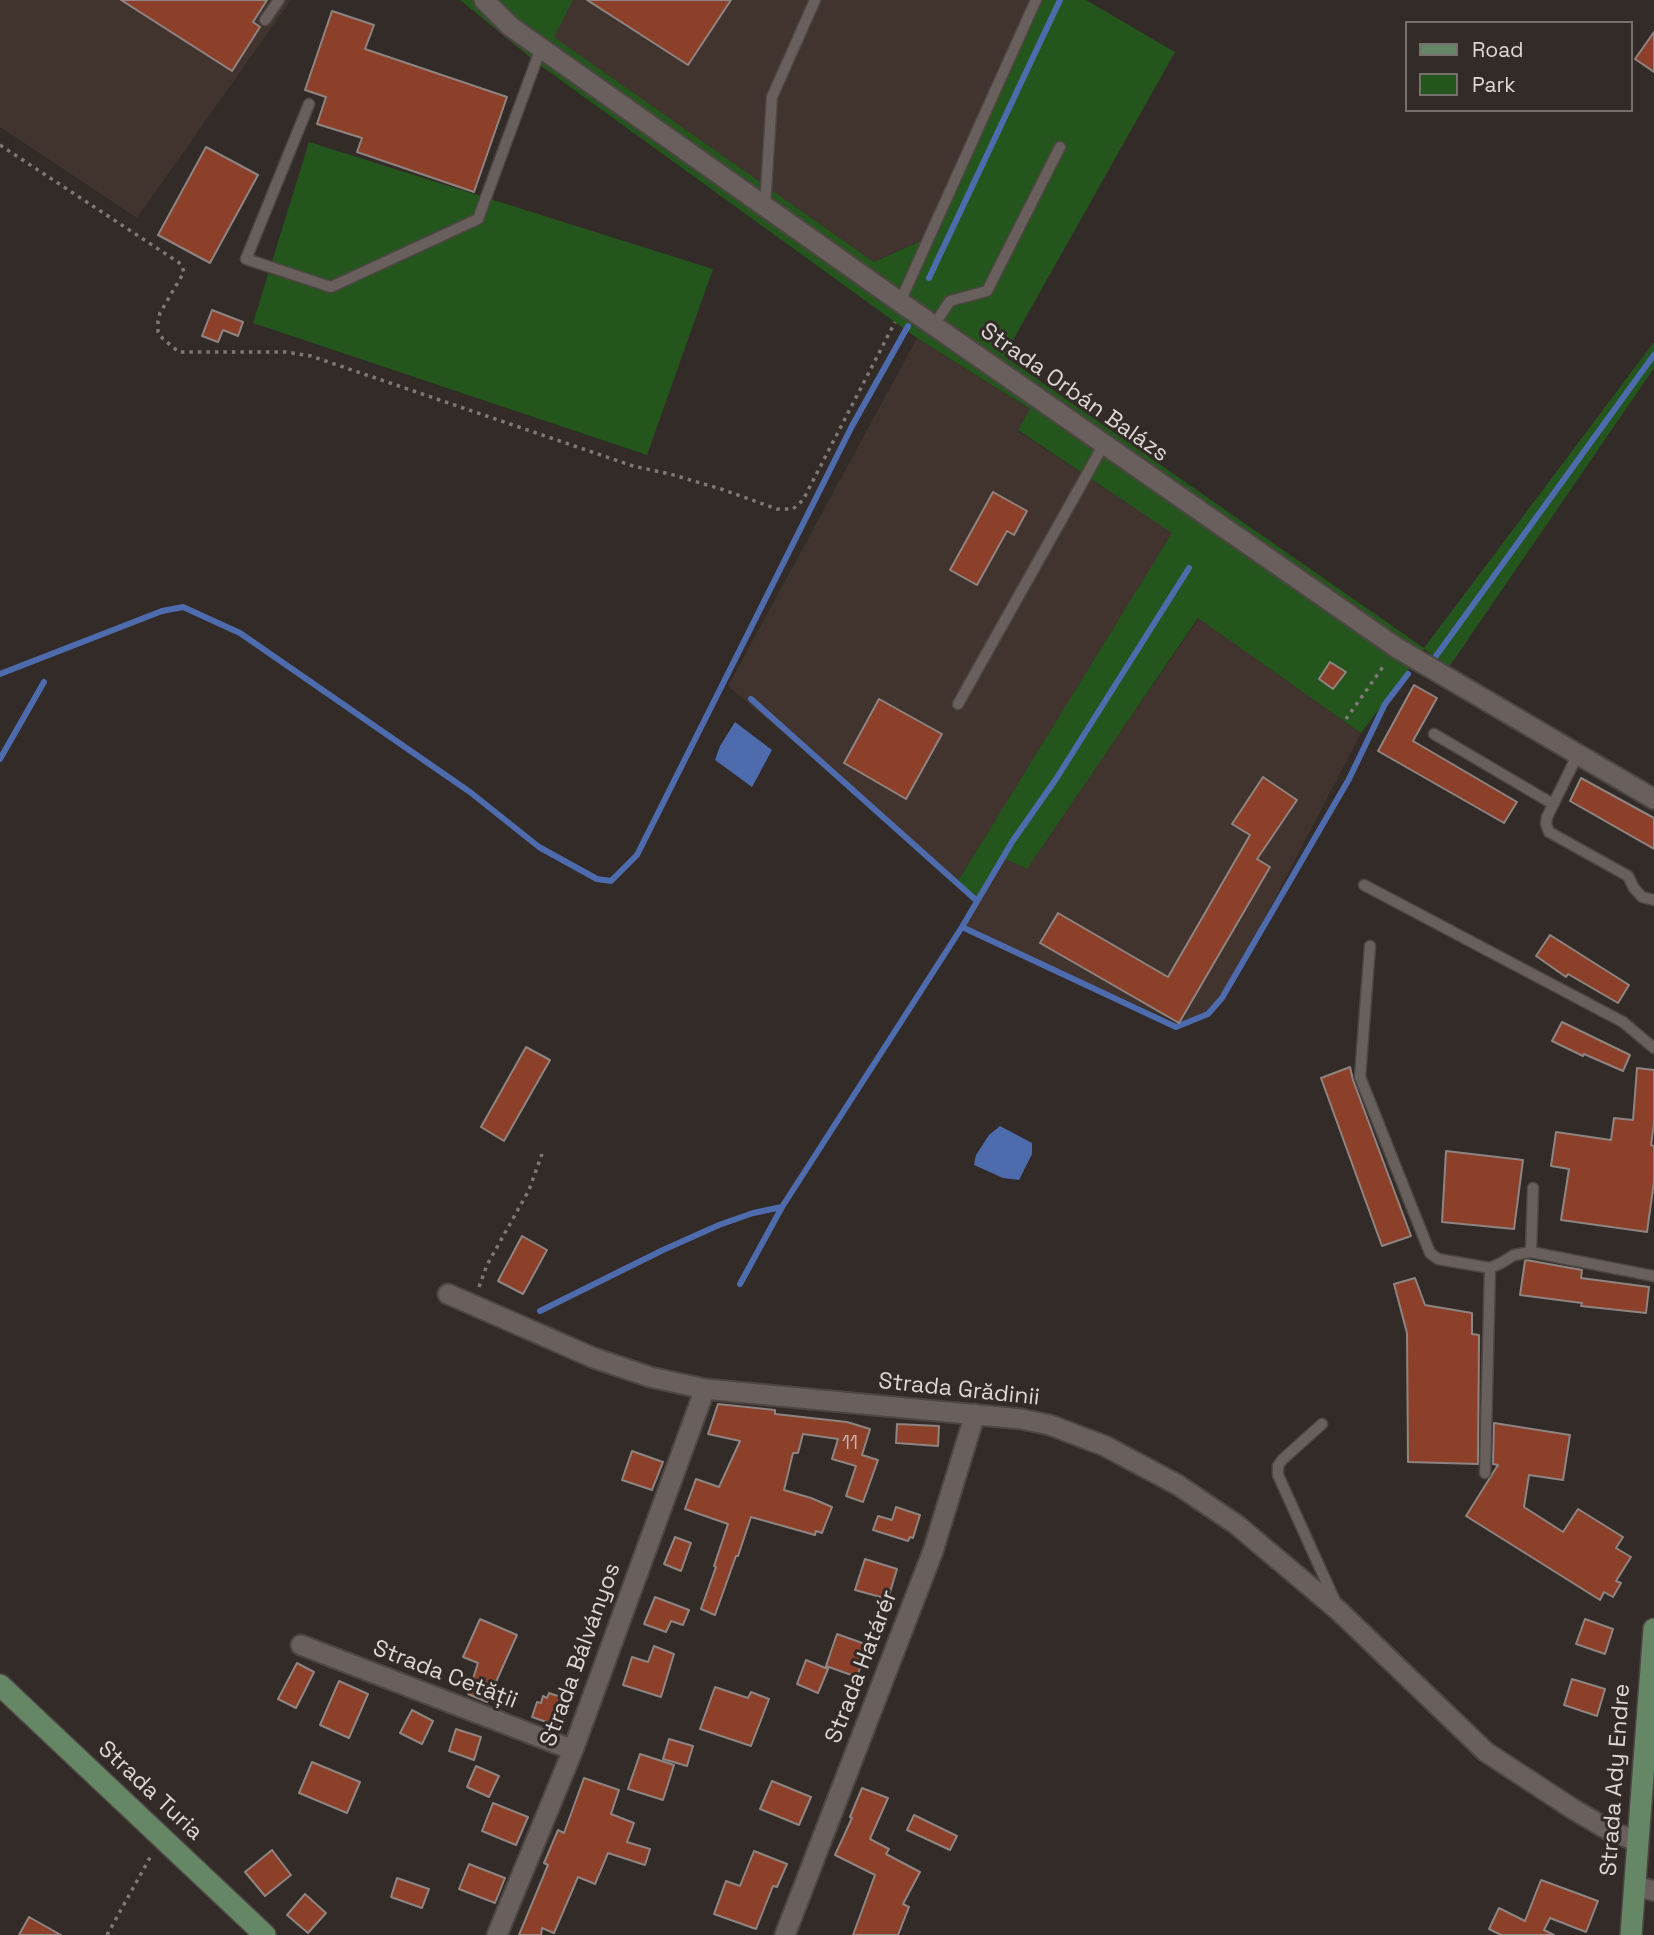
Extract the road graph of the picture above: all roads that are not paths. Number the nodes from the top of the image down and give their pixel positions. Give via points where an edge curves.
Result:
1 (279, 0) edge
2 (484, 0) edge
3 (814, 0) edge
4 (1036, 0) edge
5 (265, 20) dead end
6 (541, 48) junction
7 (309, 104) dead end
8 (1060, 147) dead end
9 (765, 206) junction
10 (902, 304) junction
11 (934, 325) junction
12 (1104, 444) junction
13 (958, 704) dead end
14 (1434, 734) dead end
15 (1578, 754) junction
16 (1654, 799) edge
17 (1553, 804) junction
18 (1363, 885) dead end
19 (1654, 900) edge
20 (1370, 946) dead end
21 (1654, 1048) edge
22 (1533, 1188) dead end
23 (1531, 1252) junction
24 (1490, 1268) junction
25 (1654, 1276) edge
26 (449, 1294) dead end
27 (705, 1389) junction
28 (975, 1414) junction
29 (1322, 1424) dead end
30 (1485, 1473) dead end
31 (1339, 1611) junction
32 (1654, 1629) edge
33 (301, 1646) dead end
34 (0, 1685) edge
35 (573, 1750) junction
36 (1637, 1841) junction
37 (1644, 1889) edge
38 (265, 1935) edge
39 (497, 1935) edge
40 (785, 1935) edge
41 (1631, 1935) edge

1 - 5 lane
2 - 6 street, Strada Orbán Balázs
3 - 9 lane via 772,97
4 - 10 lane
6 - 7 lane via 478,219 331,287 247,258
6 - 9 street, Strada Orbán Balázs
8 - 11 lane via 987,291 950,301
9 - 10 street, Strada Orbán Balázs
10 - 11 street, Strada Orbán Balázs
11 - 12 street, Strada Orbán Balázs
12 - 13 lane
12 - 15 street, Strada Orbán Balázs via 1397,648
14 - 17 lane
15 - 16 street, Strada Orbán Balázs
15 - 17 lane
17 - 19 lane via 1547,817 1549,832 1628,876 1642,897
18 - 21 lane via 1623,1022
20 - 24 lane via 1360,1077 1430,1253 1438,1259
22 - 23 lane
23 - 24 lane
23 - 25 lane
24 - 30 lane
26 - 27 street, Strada Grădinii via 594,1357 650,1377
27 - 28 street, Strada Grădinii
27 - 35 street, Strada Bálványos
28 - 31 street, Strada Grădinii via 1050,1425 1139,1463 1228,1519
28 - 40 street, Strada Határér via 933,1551
29 - 31 lane via 1282,1460 1278,1475
31 - 36 street, Strada Grădinii via 1486,1752 1612,1832
32 - 36 main road, Strada Ady Endre
33 - 35 street, Strada Cetății
34 - 38 main road, Strada Turia
35 - 39 street, Strada Bálványos
36 - 37 main road, Strada Ady Endre
37 - 41 main road, Strada Ady Endre

